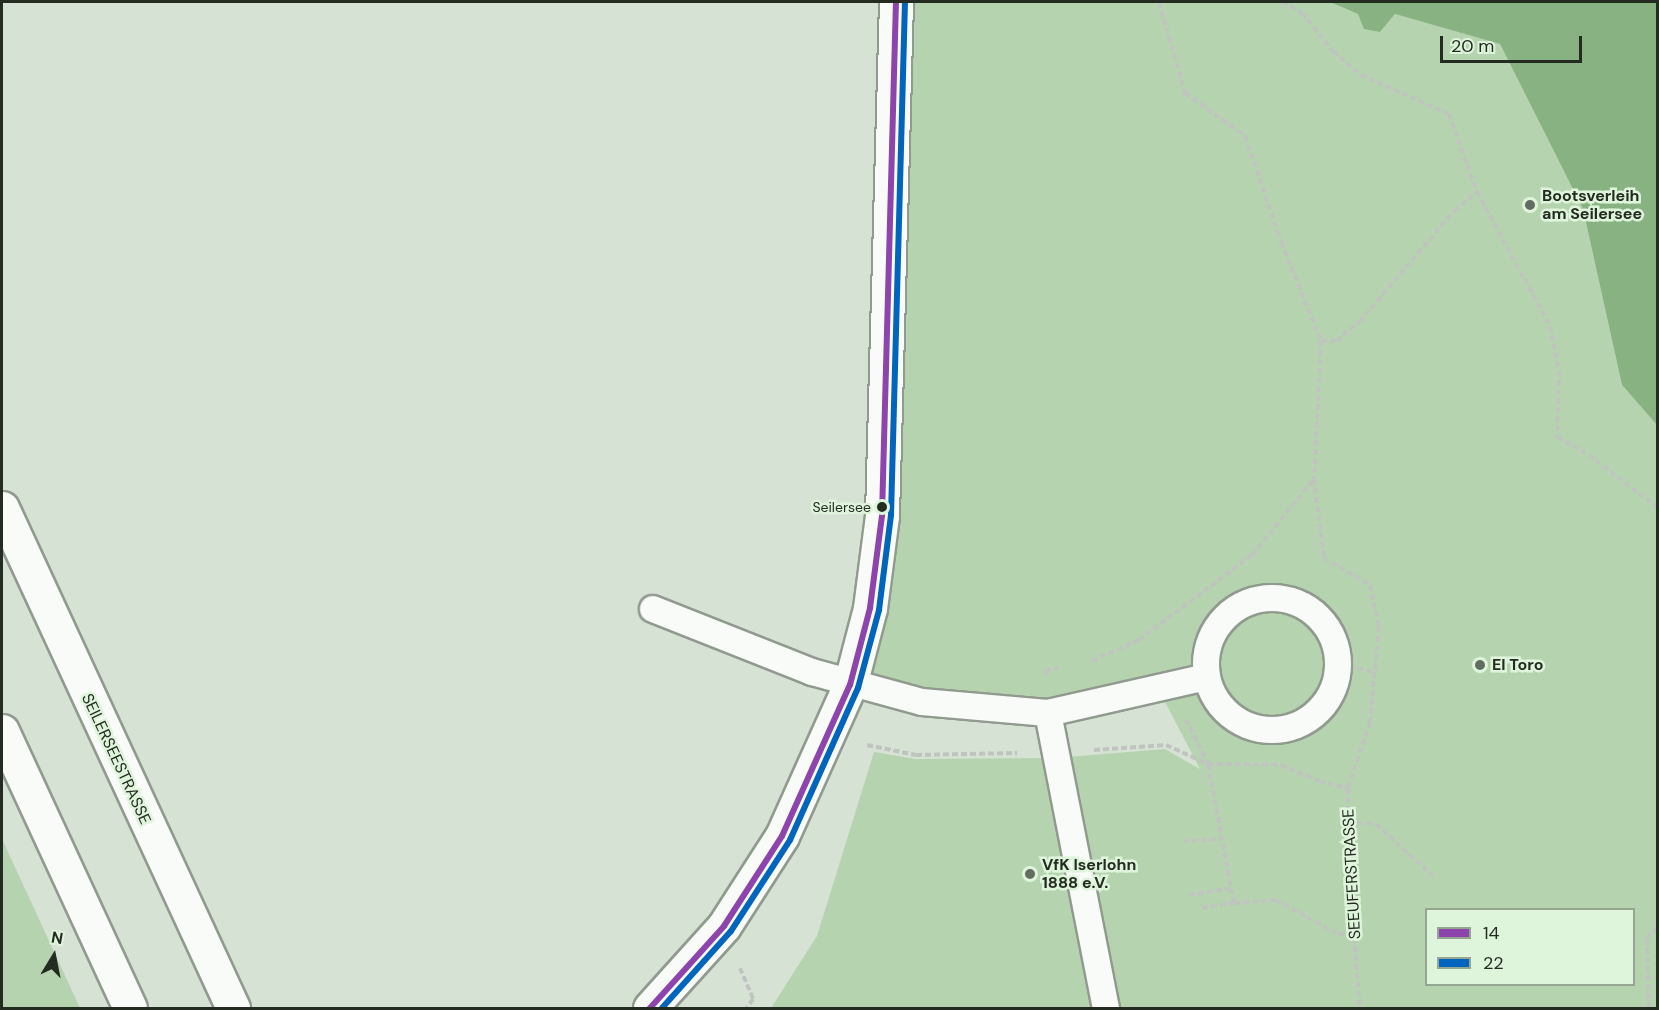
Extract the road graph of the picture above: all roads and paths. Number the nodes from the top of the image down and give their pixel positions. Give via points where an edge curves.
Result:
1 (896, 2) edge
2 (1159, 2) edge
3 (1283, 2) edge
4 (1477, 192) junction
5 (1322, 342) junction
6 (1314, 479) junction
7 (2, 508) edge
8 (1658, 508) edge
9 (653, 609) dead end
10 (1083, 665) dead end
11 (1340, 665) junction
12 (1064, 668) dead end
13 (1376, 672) junction
14 (1206, 676) junction
15 (1169, 683) junction
16 (850, 685) junction
17 (1048, 712) junction
18 (2, 731) edge
19 (828, 738) junction
20 (1058, 752) junction
21 (1208, 764) junction
22 (1348, 788) junction
23 (1348, 822) junction
24 (1223, 839) junction
25 (1183, 841) dead end
26 (1433, 876) dead end
27 (1231, 888) junction
28 (1188, 895) dead end
29 (1234, 903) junction
30 (1202, 908) dead end
31 (1658, 927) edge
32 (1356, 934) junction
33 (126, 1005) edge
34 (233, 1008) edge
35 (651, 1008) edge
36 (1106, 1008) edge
37 (1360, 1008) edge
38 (1649, 1008) edge

1 - 16 street via 882,515 870,608
2 - 5 path via 1185,93 1245,136 1281,242
3 - 4 path via 1302,13 1333,51 1361,75 1449,114
4 - 5 path via 1454,211 1359,321 1336,341
4 - 8 path via 1550,326 1559,371 1557,437 1588,455
5 - 6 path
6 - 10 path via 1252,555 1215,585 1139,640
6 - 13 path, SEEUFERSTRASSE via 1324,558 1370,585 1379,627
7 - 34 street, SEILERSEESTRASSE
9 - 16 lane
11 - 13 path
11 - 14 lane via 1333,693 1320,711 1298,726 1274,731 1257,730 1234,720 1216,701
11 - 14 lane via 1331,632 1309,608 1278,597 1257,598 1237,607 1219,622 1208,643
12 - 17 path via 1045,670
13 - 22 path, SEEUFERSTRASSE via 1370,722
14 - 15 lane
15 - 17 lane
15 - 21 path
16 - 17 lane via 922,702
16 - 19 street
17 - 20 lane
18 - 33 street
19 - 20 path via 916,755
19 - 35 street via 782,836 745,897
20 - 21 path via 1166,745
20 - 36 lane
21 - 22 path via 1281,765
21 - 24 path
22 - 23 path, SEEUFERSTRASSE
23 - 26 path via 1376,824
23 - 32 path, SEEUFERSTRASSE
24 - 25 path
24 - 27 path
27 - 28 path
27 - 29 path
29 - 30 path
29 - 32 path via 1276,900 1338,934
31 - 38 path via 1647,938
32 - 37 path, SEEUFERSTRASSE

